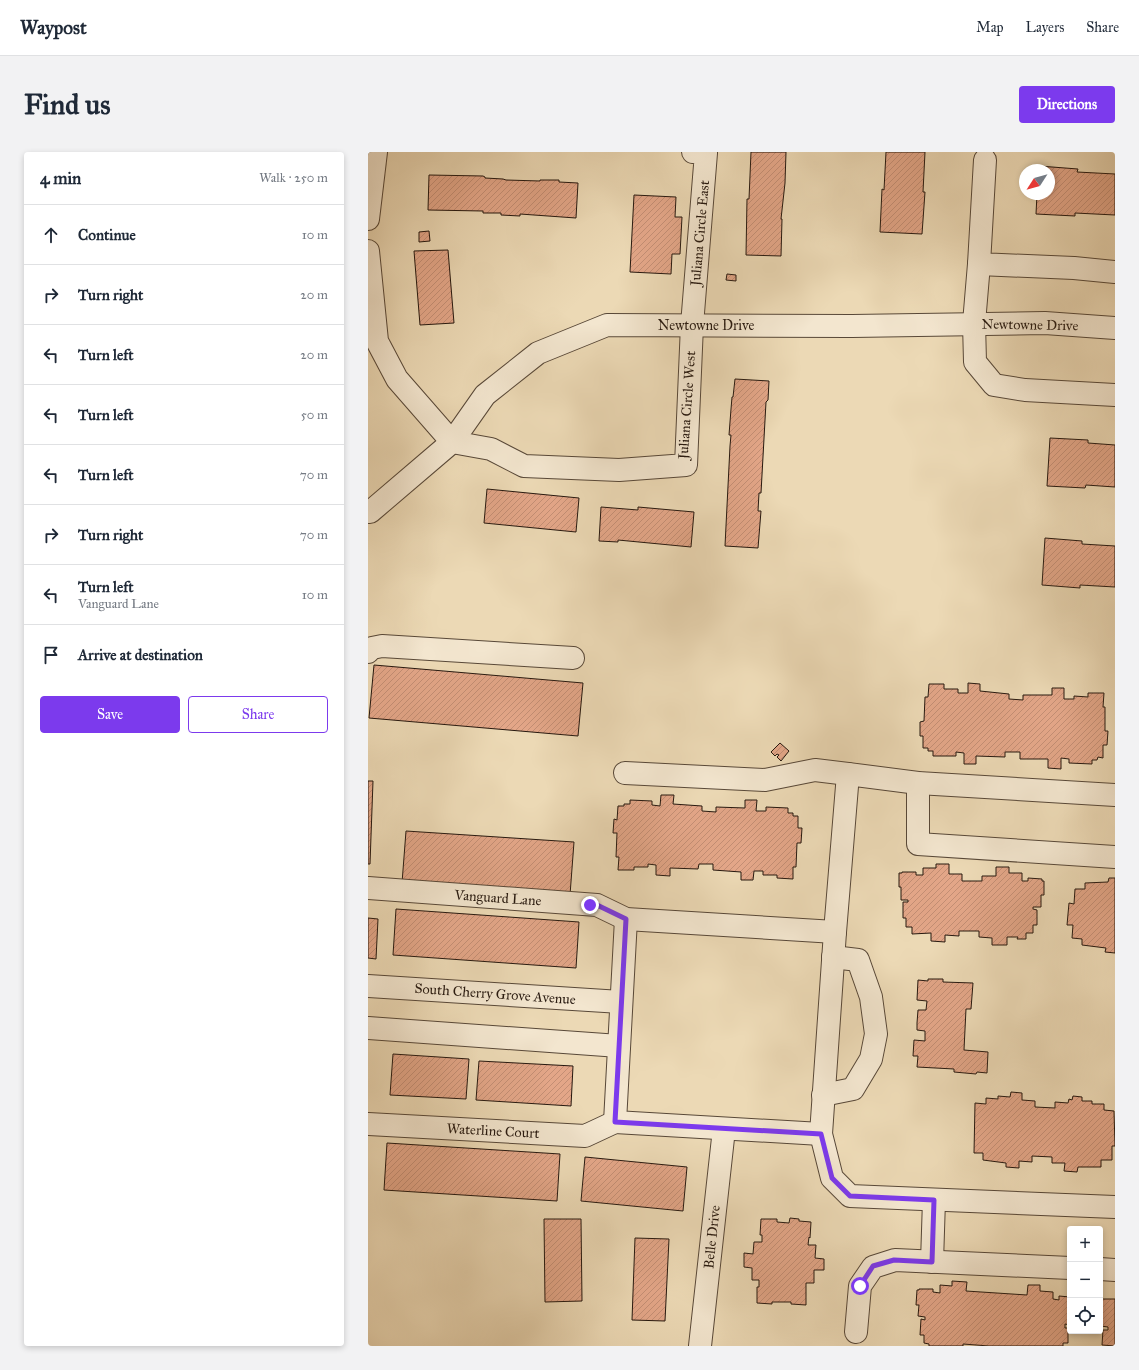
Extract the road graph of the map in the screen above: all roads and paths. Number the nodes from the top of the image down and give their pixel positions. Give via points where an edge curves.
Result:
1 (376, 152) edge
2 (693, 152) edge
3 (985, 160) dead end
4 (368, 219) edge
5 (368, 252) edge
6 (979, 264) junction
7 (1115, 272) edge
8 (974, 323) junction
9 (692, 325) junction
10 (1115, 328) edge
11 (1115, 394) edge
12 (452, 442) junction
13 (368, 512) edge
14 (368, 652) edge
15 (573, 658) dead end
16 (625, 773) dead end
17 (848, 774) junction
18 (918, 783) junction
19 (1115, 795) edge
20 (1115, 857) edge
21 (368, 888) edge
22 (626, 919) junction
23 (835, 932) junction
24 (833, 957) junction
25 (368, 986) edge
26 (621, 1002) junction
27 (368, 1028) edge
28 (619, 1046) junction
29 (823, 1095) junction
30 (615, 1122) junction
31 (368, 1124) edge
32 (724, 1129) junction
33 (821, 1134) junction
34 (934, 1200) junction
35 (1115, 1207) edge
36 (932, 1262) junction
37 (1067, 1268) edge
38 (1103, 1269) edge
39 (1115, 1270) edge
40 (856, 1332) dead end
41 (700, 1346) edge

1 - 4 street
2 - 9 street, Juliana Circle East via 706,153
3 - 6 street
5 - 12 street via 377,342 397,379
6 - 7 street
6 - 8 street
8 - 9 street, Newtowne Drive via 852,326
8 - 10 street, Newtowne Drive via 1045,323
8 - 11 street via 975,362 994,385 1025,390
9 - 12 street, Newtowne Drive via 606,325 538,353 486,395
9 - 12 street, Juliana Circle West via 686,465 619,470 524,466 492,449
12 - 13 street, Newtowne Drive
14 - 15 street via 372,648 382,646
16 - 17 street via 765,780 815,770
17 - 18 street
17 - 23 street
18 - 19 street
18 - 20 street via 918,844
21 - 22 street, Vanguard Lane via 597,905
22 - 23 street
22 - 26 street
23 - 24 street
24 - 29 street
24 - 29 street via 858,960 871,996 876,1034 872,1059 853,1089
25 - 26 street, South Cherry Grove Avenue
26 - 28 street
27 - 28 street
28 - 30 street
29 - 33 street
30 - 31 street, Waterline Court via 585,1136
30 - 32 street
32 - 33 street
32 - 41 street, Belle Drive
33 - 34 street via 832,1178 850,1196
34 - 35 street
34 - 36 street
36 - 37 street
36 - 40 street via 894,1260 873,1266 860,1286
38 - 39 street

